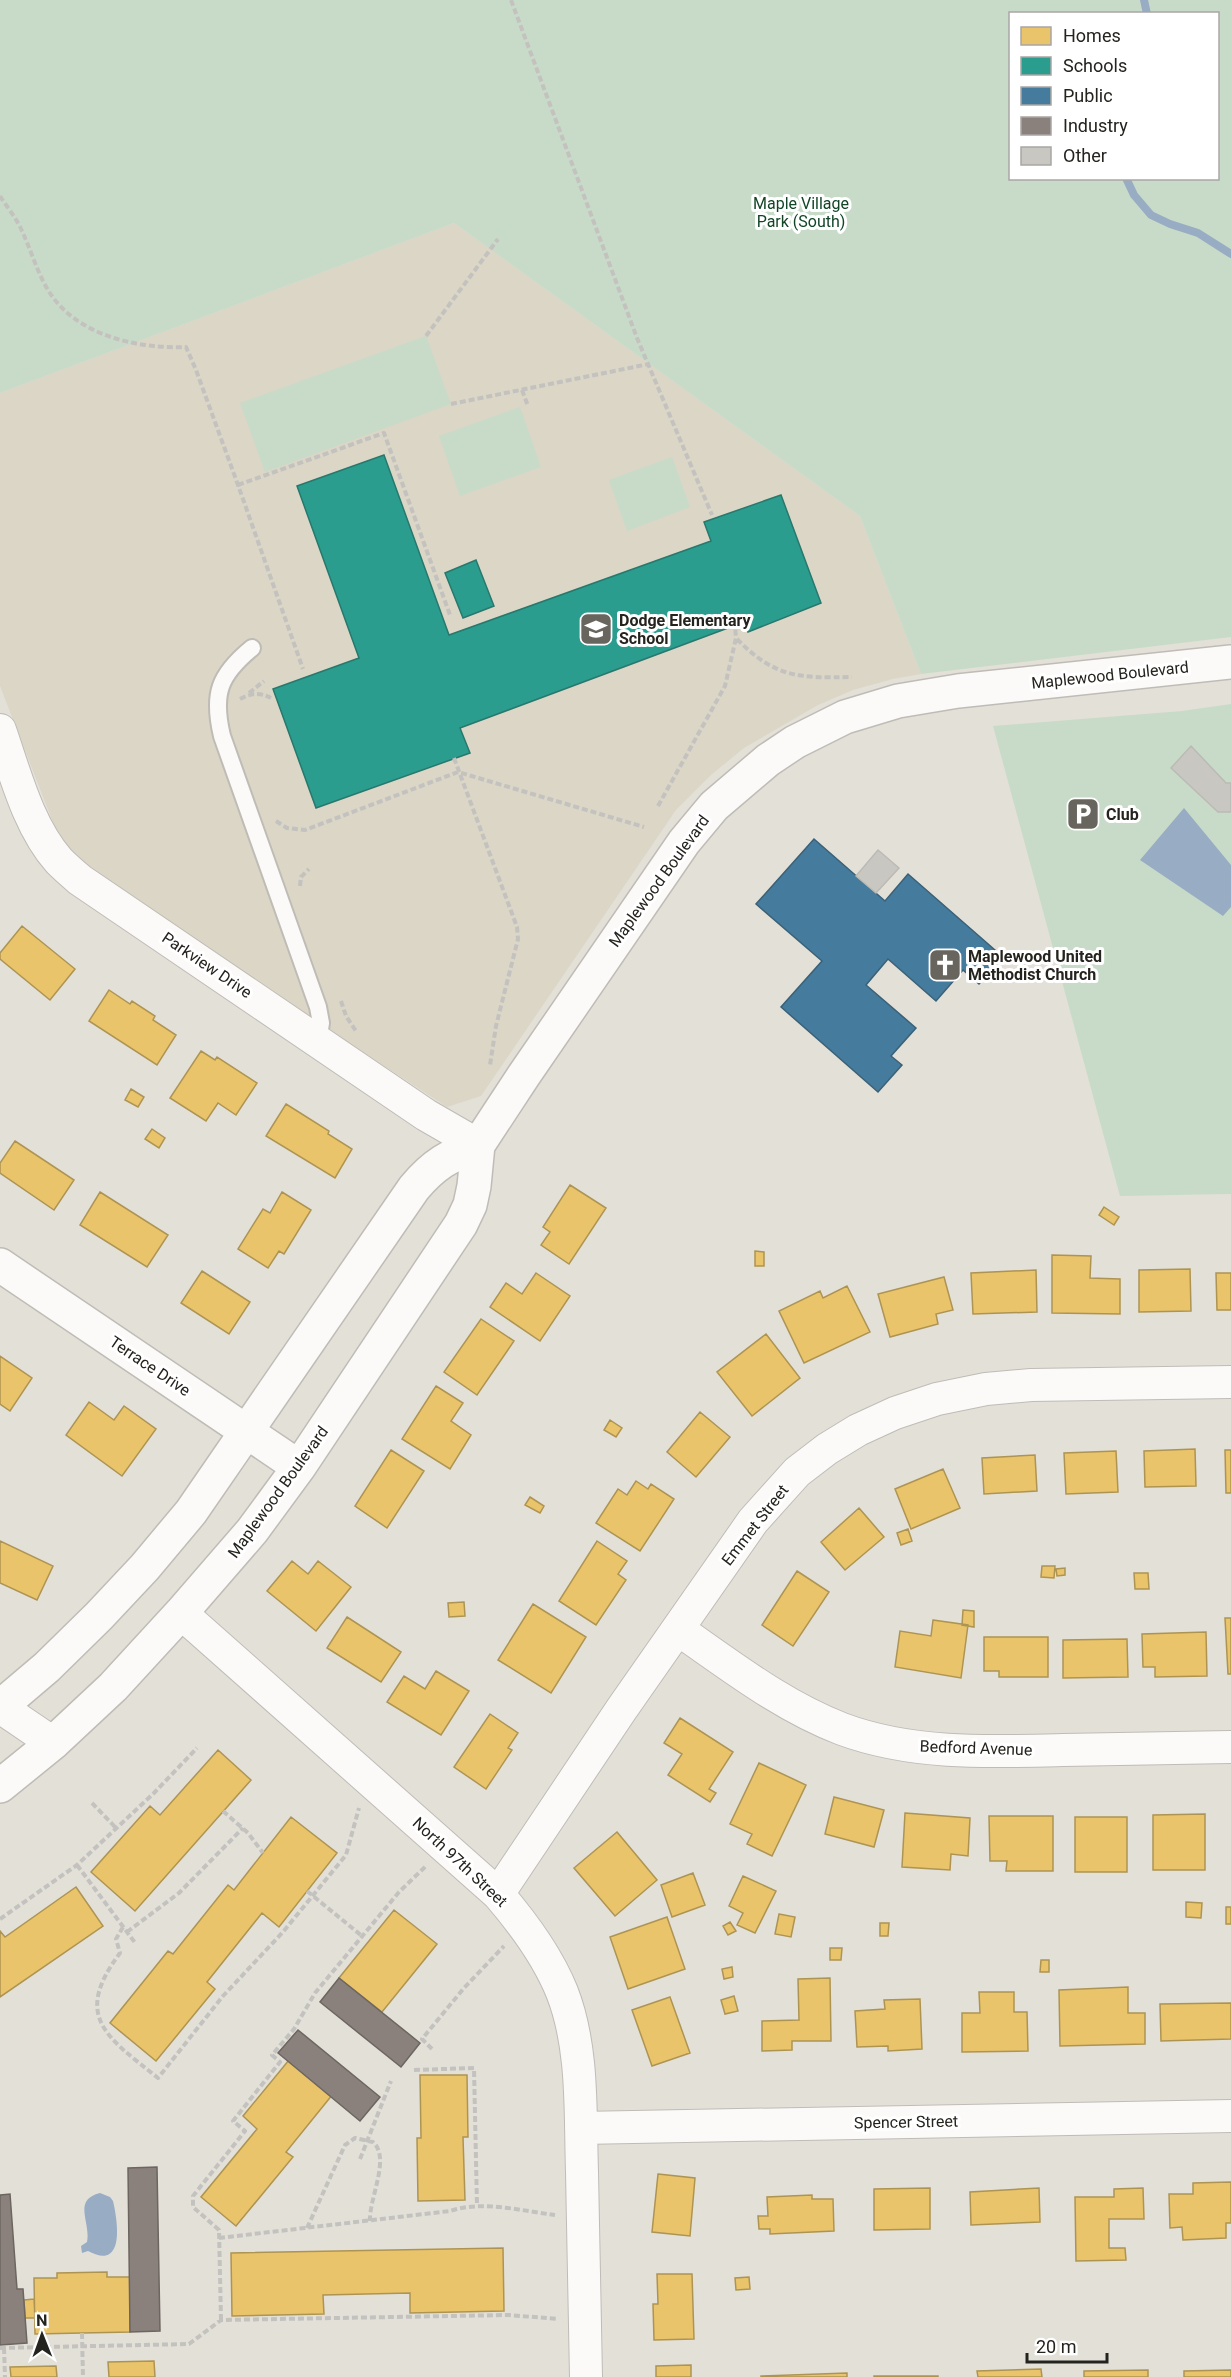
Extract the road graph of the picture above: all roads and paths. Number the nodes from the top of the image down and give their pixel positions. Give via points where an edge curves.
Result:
1 (511, 0) edge
2 (0, 196) edge
3 (498, 239) dead end
4 (426, 336) dead end
5 (649, 364) junction
6 (522, 390) junction
7 (451, 404) dead end
8 (528, 406) dead end
9 (238, 485) junction
10 (712, 515) dead end
11 (450, 615) dead end
12 (735, 626) dead end
13 (736, 638) junction
14 (252, 648) dead end
15 (1231, 662) edge
16 (303, 669) dead end
17 (852, 677) dead end
18 (264, 681) dead end
19 (248, 694) dead end
20 (0, 730) edge
21 (454, 758) dead end
22 (458, 772) junction
23 (658, 806) dead end
24 (273, 815) dead end
25 (644, 827) dead end
26 (309, 869) dead end
27 (302, 892) dead end
28 (339, 996) dead end
29 (364, 1037) dead end
30 (318, 1041) junction
31 (490, 1065) dead end
32 (478, 1145) junction
33 (0, 1265) edge
34 (1231, 1382) edge
35 (248, 1432) junction
36 (299, 1467) junction
37 (182, 1613) junction
38 (679, 1630) junction
39 (0, 1707) edge
40 (53, 1743) junction
41 (1231, 1747) edge
42 (197, 1748) dead end
43 (368, 1778) junction
44 (0, 1786) edge
45 (92, 1803) dead end
46 (223, 1811) dead end
47 (117, 1828) junction
48 (243, 1828) junction
49 (263, 1852) dead end
50 (454, 1854) junction
51 (77, 1865) junction
52 (307, 1891) dead end
53 (498, 1894) junction
54 (314, 1895) junction
55 (0, 1919) edge
56 (123, 1927) junction
57 (527, 1930) junction
58 (127, 1932) junction
59 (362, 1936) junction
60 (136, 1944) dead end
61 (432, 2049) dead end
62 (414, 2070) dead end
63 (391, 2081) dead end
64 (1231, 2116) edge
65 (581, 2128) junction
66 (368, 2139) junction
67 (360, 2159) dead end
68 (477, 2206) junction
69 (583, 2219) junction
70 (370, 2221) junction
71 (307, 2228) junction
72 (219, 2238) junction
73 (221, 2320) junction
74 (585, 2324) junction
75 (82, 2333) dead end
76 (82, 2346) junction
77 (2, 2348) edge
78 (5, 2377) edge
79 (83, 2377) edge
80 (586, 2377) edge

1 - 5 path
2 - 9 path via 21,228 47,290 69,318 101,335 170,348 186,347
3 - 4 path
5 - 6 path
5 - 10 path
6 - 7 path
6 - 8 path
9 - 11 path via 384,433
9 - 16 path
12 - 13 path
13 - 17 path via 753,656 788,674
13 - 23 path via 725,686
14 - 30 lane via 226,673 220,686 218,718 225,748 318,1007
15 - 32 street, Maplewood Boulevard via 924,696 854,714 795,742 738,783 694,829
18 - 19 path
20 - 30 street, Parkview Drive via 28,808 58,860 80,880
21 - 22 path
22 - 24 path via 304,830 287,828 277,823
22 - 25 path
22 - 31 path via 517,927 518,939
26 - 27 path via 301,877
28 - 29 path via 355,1031
30 - 32 street, Parkview Drive via 426,1115
32 - 35 street via 441,1161 414,1188
32 - 36 street, Maplewood Boulevard via 470,1205 461,1224
33 - 35 street, Terrace Drive
34 - 38 street, Emmet Street via 986,1389 895,1413 827,1449 777,1492
35 - 36 street, Terrace Drive
35 - 39 street via 191,1512 145,1567 78,1637
36 - 37 street, Maplewood Boulevard via 252,1531
37 - 40 street, Maplewood Boulevard via 113,1687
37 - 43 street, North 97th Street
38 - 41 street, Bedford Avenue via 764,1690 843,1729 875,1739 946,1749 1025,1751
38 - 53 street, Emmet Street
39 - 40 street
40 - 44 street, Maplewood Boulevard
42 - 47 path
43 - 50 street, North 97th Street
43 - 54 path via 346,1855
45 - 47 path
46 - 48 path
47 - 51 path
48 - 49 path
48 - 58 path via 179,1893
50 - 53 street, North 97th Street
50 - 59 path via 414,1876
51 - 55 path
51 - 56 path
52 - 54 path
53 - 57 street, North 97th Street
54 - 56 path via 158,2078 112,2039 97,2015 96,1999 106,1973 120,1953 116,1939
54 - 59 path
56 - 58 path
57 - 61 path via 506,1944 480,1971 422,2040
57 - 65 street, North 97th Street via 550,1966 569,2015
58 - 60 path
59 - 72 path via 315,1993 294,2029 272,2055 280,2062 233,2121 244,2131 193,2196 194,2207 219,2230
62 - 68 path via 474,2068
63 - 66 path
64 - 65 street, Spencer Street
65 - 69 street, North 97th Street
66 - 67 path
66 - 70 path via 378,2146 381,2157
66 - 71 path via 355,2138 345,2145
68 - 69 path
68 - 70 path
69 - 74 street, North 97th Street
70 - 71 path
71 - 72 path
72 - 73 path
73 - 74 path via 509,2315
73 - 76 path via 189,2344
74 - 80 street, North 97th Street
75 - 76 path
76 - 77 path
76 - 79 path
77 - 78 path

